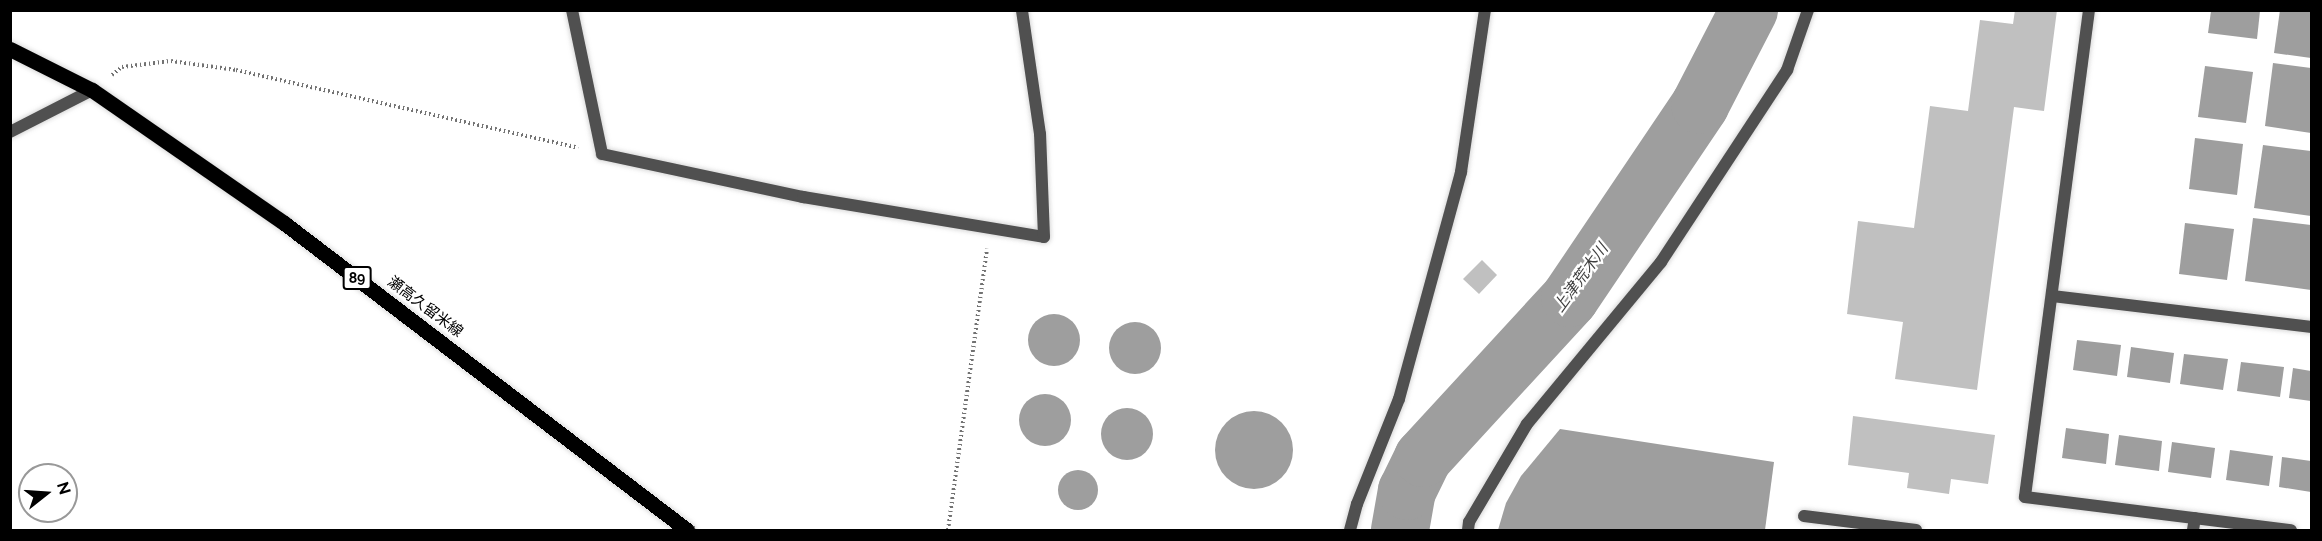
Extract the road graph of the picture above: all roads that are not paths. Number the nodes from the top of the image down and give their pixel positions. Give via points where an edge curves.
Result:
1 (572, 10) edge
2 (1022, 10) edge
3 (1485, 10) edge
4 (1809, 10) edge
5 (2089, 10) edge
6 (10, 49) edge
7 (92, 90) junction
8 (10, 132) edge
9 (2052, 296) junction
10 (2312, 327) edge
11 (1804, 516) dead end
12 (2194, 524) edge
13 (687, 531) edge
14 (1350, 531) edge
15 (1468, 531) edge
16 (1916, 531) edge
17 (2291, 531) edge

1 - 2 street via 602,154 803,196 1044,237 1040,134
3 - 14 street via 1461,172 1399,399
4 - 15 street via 1787,70 1674,243 1527,424 1469,522
5 - 9 street
6 - 7 main road, 瀬高久留米線 / 89
7 - 8 street
7 - 13 main road, 瀬高久留米線 / 89 via 284,223
9 - 10 street
9 - 12 street via 2025,497
11 - 16 street
12 - 17 street

